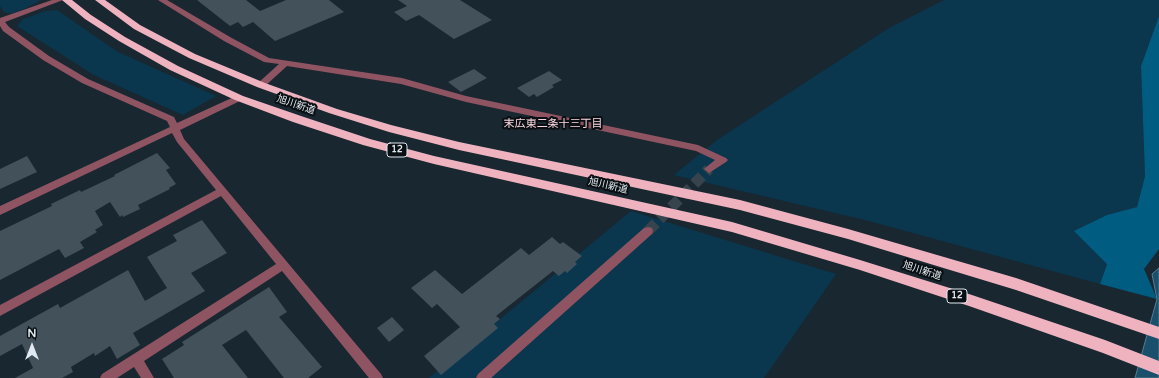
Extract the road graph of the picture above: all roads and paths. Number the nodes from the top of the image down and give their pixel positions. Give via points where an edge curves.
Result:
1 (59, 0) edge
2 (66, 0) edge
3 (99, 0) edge
4 (162, 0) edge
5 (285, 63) junction
6 (261, 85) junction
7 (239, 98) junction
8 (176, 129) junction
9 (709, 169) tunnel mouth
10 (222, 191) junction
11 (0, 211) edge
12 (648, 231) tunnel mouth
13 (283, 265) junction
14 (0, 311) edge
15 (1159, 333) edge
16 (136, 359) junction
17 (1159, 368) edge
18 (106, 378) edge
19 (148, 378) edge
20 (377, 378) edge
21 (482, 378) edge

1 - 8 street via 0,21 6,29 46,58 85,81 171,119
2 - 7 highway, 旭川新道 / 12 via 135,46
3 - 6 highway, 旭川新道 / 12 via 137,27 169,44 224,71
4 - 5 street via 267,60
5 - 6 street
5 - 9 street via 402,81 466,99 698,148 723,160
6 - 15 highway, 旭川新道 / 12 via 333,111 459,146 740,205 848,234 1001,280
7 - 8 street
7 - 17 highway, 旭川新道 / 12 via 367,142 434,160 753,233 969,300
8 - 10 street via 180,140
8 - 11 street
10 - 13 street
10 - 14 street
12 - 21 street
13 - 16 street
13 - 20 street
16 - 18 street
16 - 19 street

